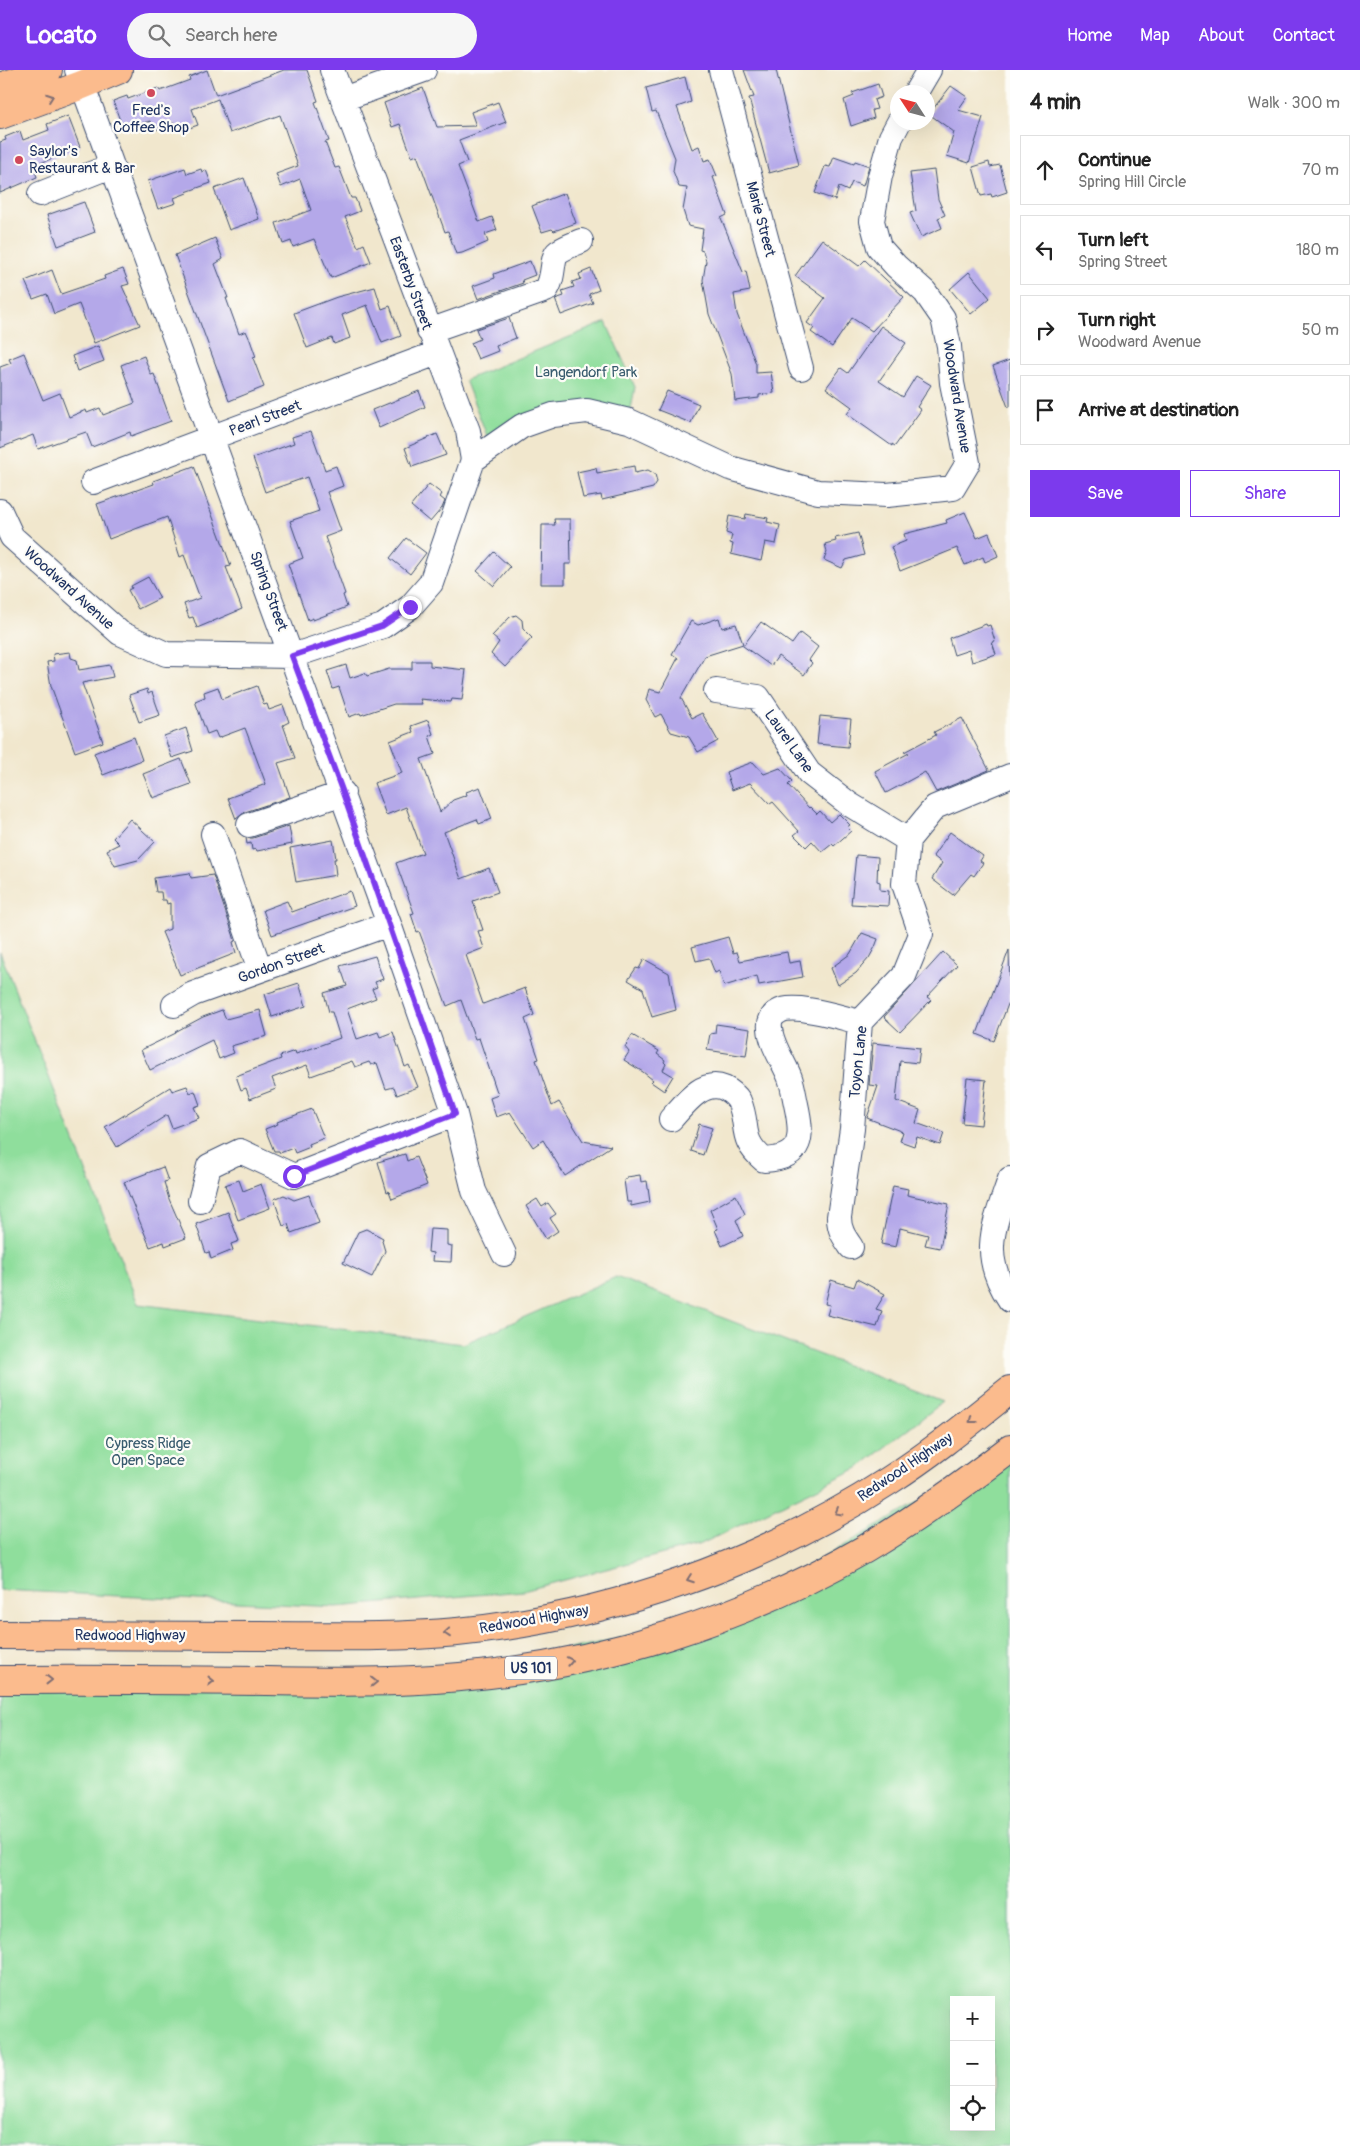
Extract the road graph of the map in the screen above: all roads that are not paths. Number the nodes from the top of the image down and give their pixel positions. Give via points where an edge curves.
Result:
1 (48, 70) edge
2 (118, 70) edge
3 (332, 70) edge
4 (424, 70) edge
5 (721, 70) edge
6 (929, 70) edge
7 (80, 78) edge
8 (920, 85) edge
9 (0, 88) edge
10 (343, 99) junction
11 (0, 115) edge
12 (895, 130) edge
13 (111, 166) junction
14 (40, 194) dead end
15 (581, 241) dead end
16 (429, 330) junction
17 (437, 353) junction
18 (801, 368) dead end
19 (212, 438) junction
20 (473, 460) junction
21 (94, 482) dead end
22 (461, 497) joint
23 (0, 511) edge
24 (6, 535) edge
25 (292, 656) junction
26 (716, 691) dead end
27 (1010, 776) edge
28 (343, 793) junction
29 (248, 825) dead end
30 (214, 834) dead end
31 (908, 840) junction
32 (389, 924) junction
33 (260, 970) junction
34 (174, 1004) dead end
35 (860, 1022) junction
36 (455, 1114) junction
37 (670, 1119) dead end
38 (1010, 1179) edge
39 (200, 1202) dead end
40 (851, 1248) dead end
41 (504, 1254) dead end
42 (1010, 1300) edge
43 (1010, 1390) edge
44 (1010, 1449) edge
45 (0, 1625) edge
46 (0, 1635) edge
47 (74, 1635) junction
48 (0, 1680) edge

1 - 9 main road
2 - 7 main road
3 - 10 street, Easterby Street
4 - 10 street
5 - 18 street, Marie Street
6 - 8 street
11 -> 7 main road
7 - 13 street, Spring Street
10 - 16 street, Easterby Street
12 - 20 street, Woodward Avenue via 880,176 872,221 879,247 925,292 943,318 968,463 953,488 887,495 818,492 730,468 629,421 587,411 553,414 522,426
13 - 14 street
13 - 19 street, Spring Street
15 - 16 street via 557,252 551,284 546,290
16 - 17 street, Easterby Street
17 - 19 street, Pearl Street
17 - 20 street, Easterby Street via 468,431
19 - 21 street, Pearl Street
19 - 25 street, Spring Street
20 - 22 street, Easterby Street
22 - 25 street, Woodward Avenue via 431,583 410,607 382,626
23 - 24 street, Woodward Avenue
24 - 25 street, Woodward Avenue via 120,633 166,654
25 - 28 street, Spring Street
26 - 31 street, Laurel Lane via 758,697 809,773 849,804
27 - 31 street via 935,807
28 - 29 street
28 - 32 street, Spring Street
30 - 33 street
31 - 35 street, Toyon Lane via 904,884 921,934 904,976
32 - 33 street, Gordon Street
32 - 36 street, Spring Street
33 - 34 street, Gordon Street
35 - 37 street via 799,1009 778,1011 772,1016 769,1026 771,1037 790,1080 801,1128 793,1151 781,1159 764,1160 752,1150 738,1100 720,1086 699,1091
35 - 40 street, Toyon Lane via 852,1129 839,1217 842,1235
36 - 39 street via 294,1176 240,1151 209,1166
36 - 41 street, Spring Street via 474,1190
38 - 42 street via 992,1232 994,1270
43 -> 47 main road, Redwood Highway via 914,1464 824,1520 720,1568 611,1604 536,1621 422,1635
48 -> 44 main road, US 101 via 385,1681 462,1677 576,1660 687,1629 795,1585 896,1530
45 - 47 main road
46 - 47 main road, Redwood Highway

